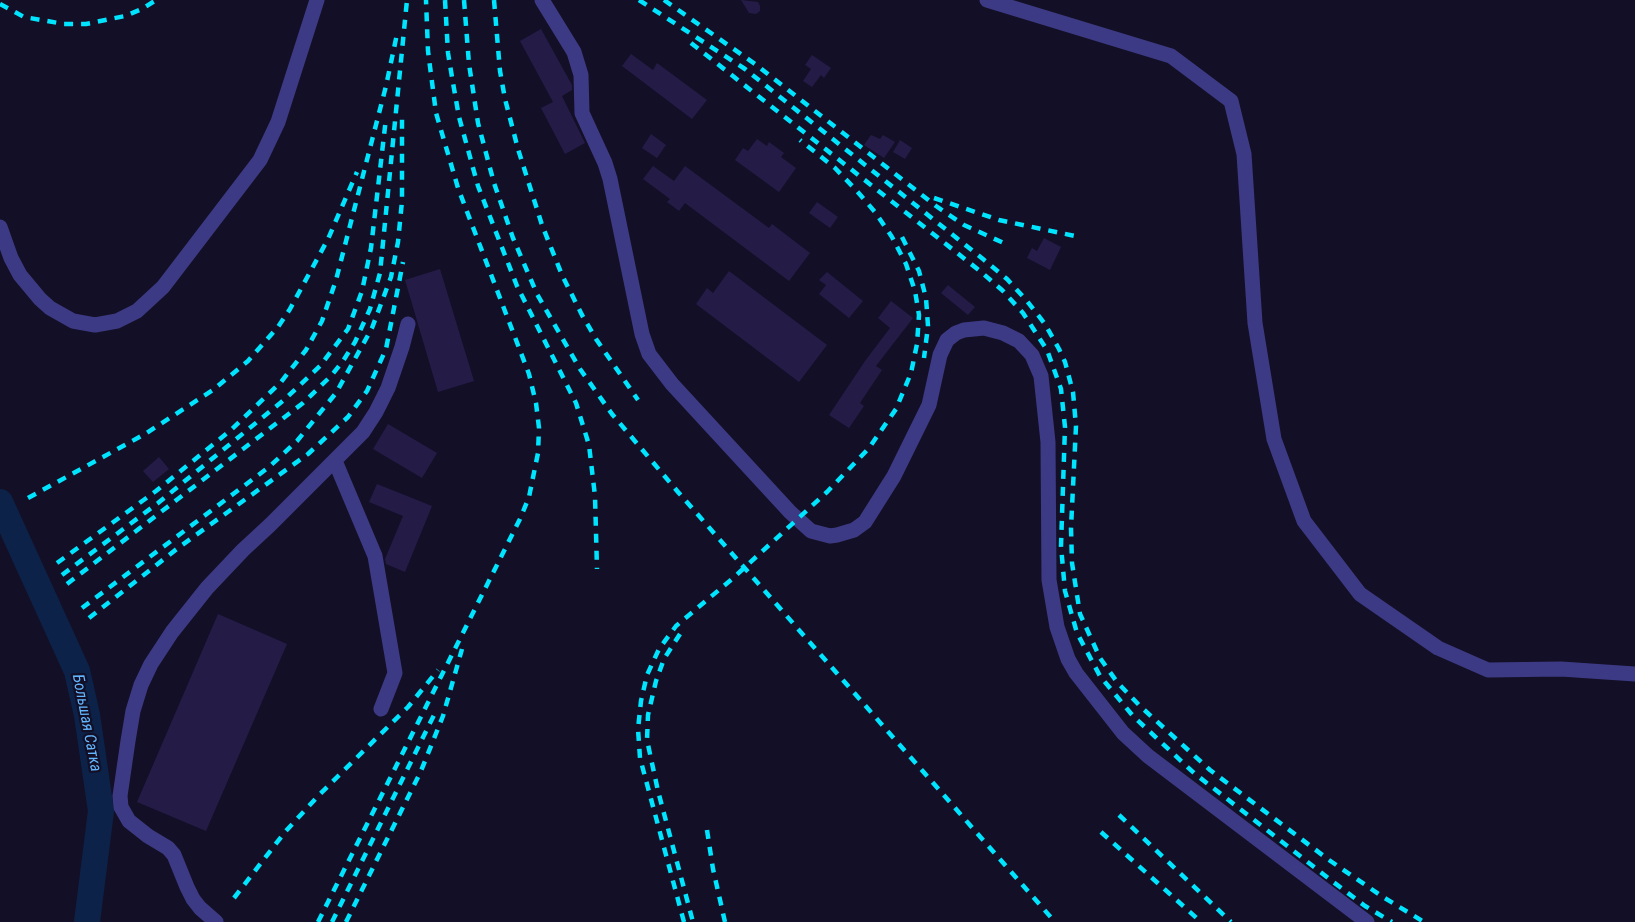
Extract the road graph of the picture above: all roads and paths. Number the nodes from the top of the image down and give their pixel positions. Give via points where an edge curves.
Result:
1 (317, 0) edge
2 (542, 0) edge
3 (987, 0) edge
4 (0, 227) edge
5 (408, 324) dead end
6 (335, 461) junction
7 (1635, 674) edge
8 (381, 709) dead end
9 (216, 922) edge
10 (1367, 922) edge

1 - 4 lane via 278,122 260,160 163,287 137,311 117,321 95,325 73,321 50,308 20,275
2 - 10 lane via 574,52 581,75 582,113 610,178 642,334 650,354 672,384 811,531 830,536 854,530 865,522 894,476 929,405 947,340 964,330 984,328 1019,341 1038,364 1041,376 1049,468 1049,579 1059,635 1076,673 1123,733 1148,756
3 - 7 lane via 1171,56 1232,101 1244,154 1255,323 1274,439 1304,521 1360,594 1438,648 1488,670
5 - 6 lane via 397,365 376,412
6 - 8 lane via 375,556 395,673
6 - 9 lane via 201,596 151,664 133,711 121,807 129,821 174,855 194,899

